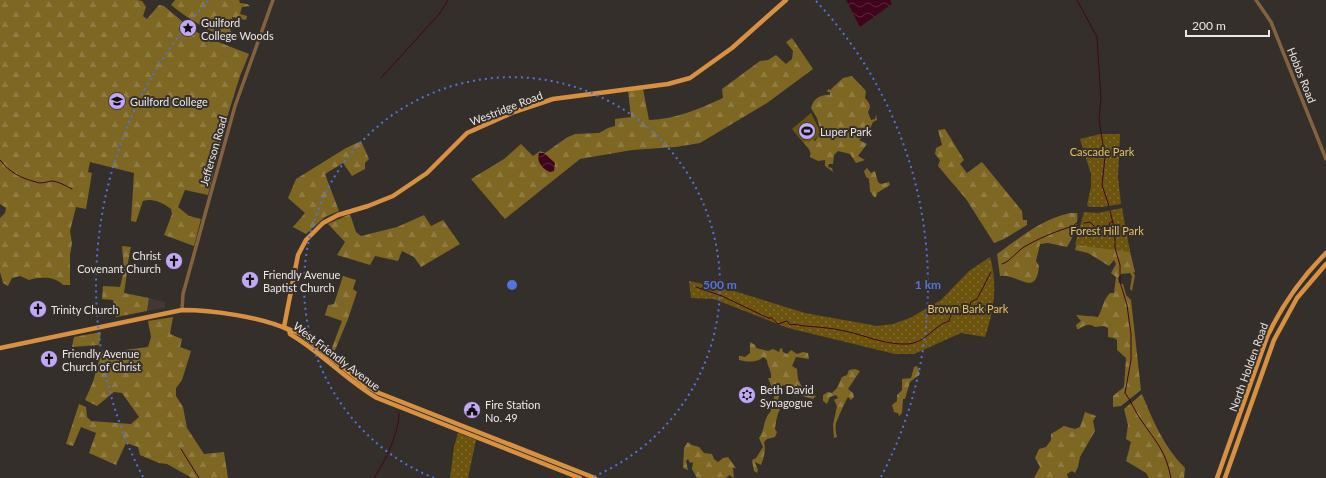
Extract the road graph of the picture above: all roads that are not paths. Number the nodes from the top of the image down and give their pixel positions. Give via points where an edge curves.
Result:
1 (273, 0) edge
2 (786, 0) edge
3 (1256, 0) edge
4 (1326, 159) edge
5 (1326, 253) edge
6 (1326, 264) edge
7 (182, 310) junction
8 (284, 327) junction
9 (0, 348) edge
10 (580, 478) edge
11 (595, 478) edge
12 (1217, 478) edge
13 (1225, 478) edge

1 - 7 street, Jefferson Road via 235,106 183,294
2 - 8 main road, Westridge Road via 732,48 690,78 668,84 553,99 501,117 467,133 433,168 408,187 380,202 338,215 323,223 306,240 298,255
3 - 4 street, Hobbs Road via 1271,22
5 - 12 main road, North Holden Road via 1304,276 1275,320
6 - 13 main road, North Holden Road via 1297,298 1274,340
7 - 8 main road, West Friendly Avenue via 224,314
7 - 9 main road, West Friendly Avenue
8 - 10 main road, West Friendly Avenue via 377,398
8 - 11 main road, West Friendly Avenue via 301,334 379,393

